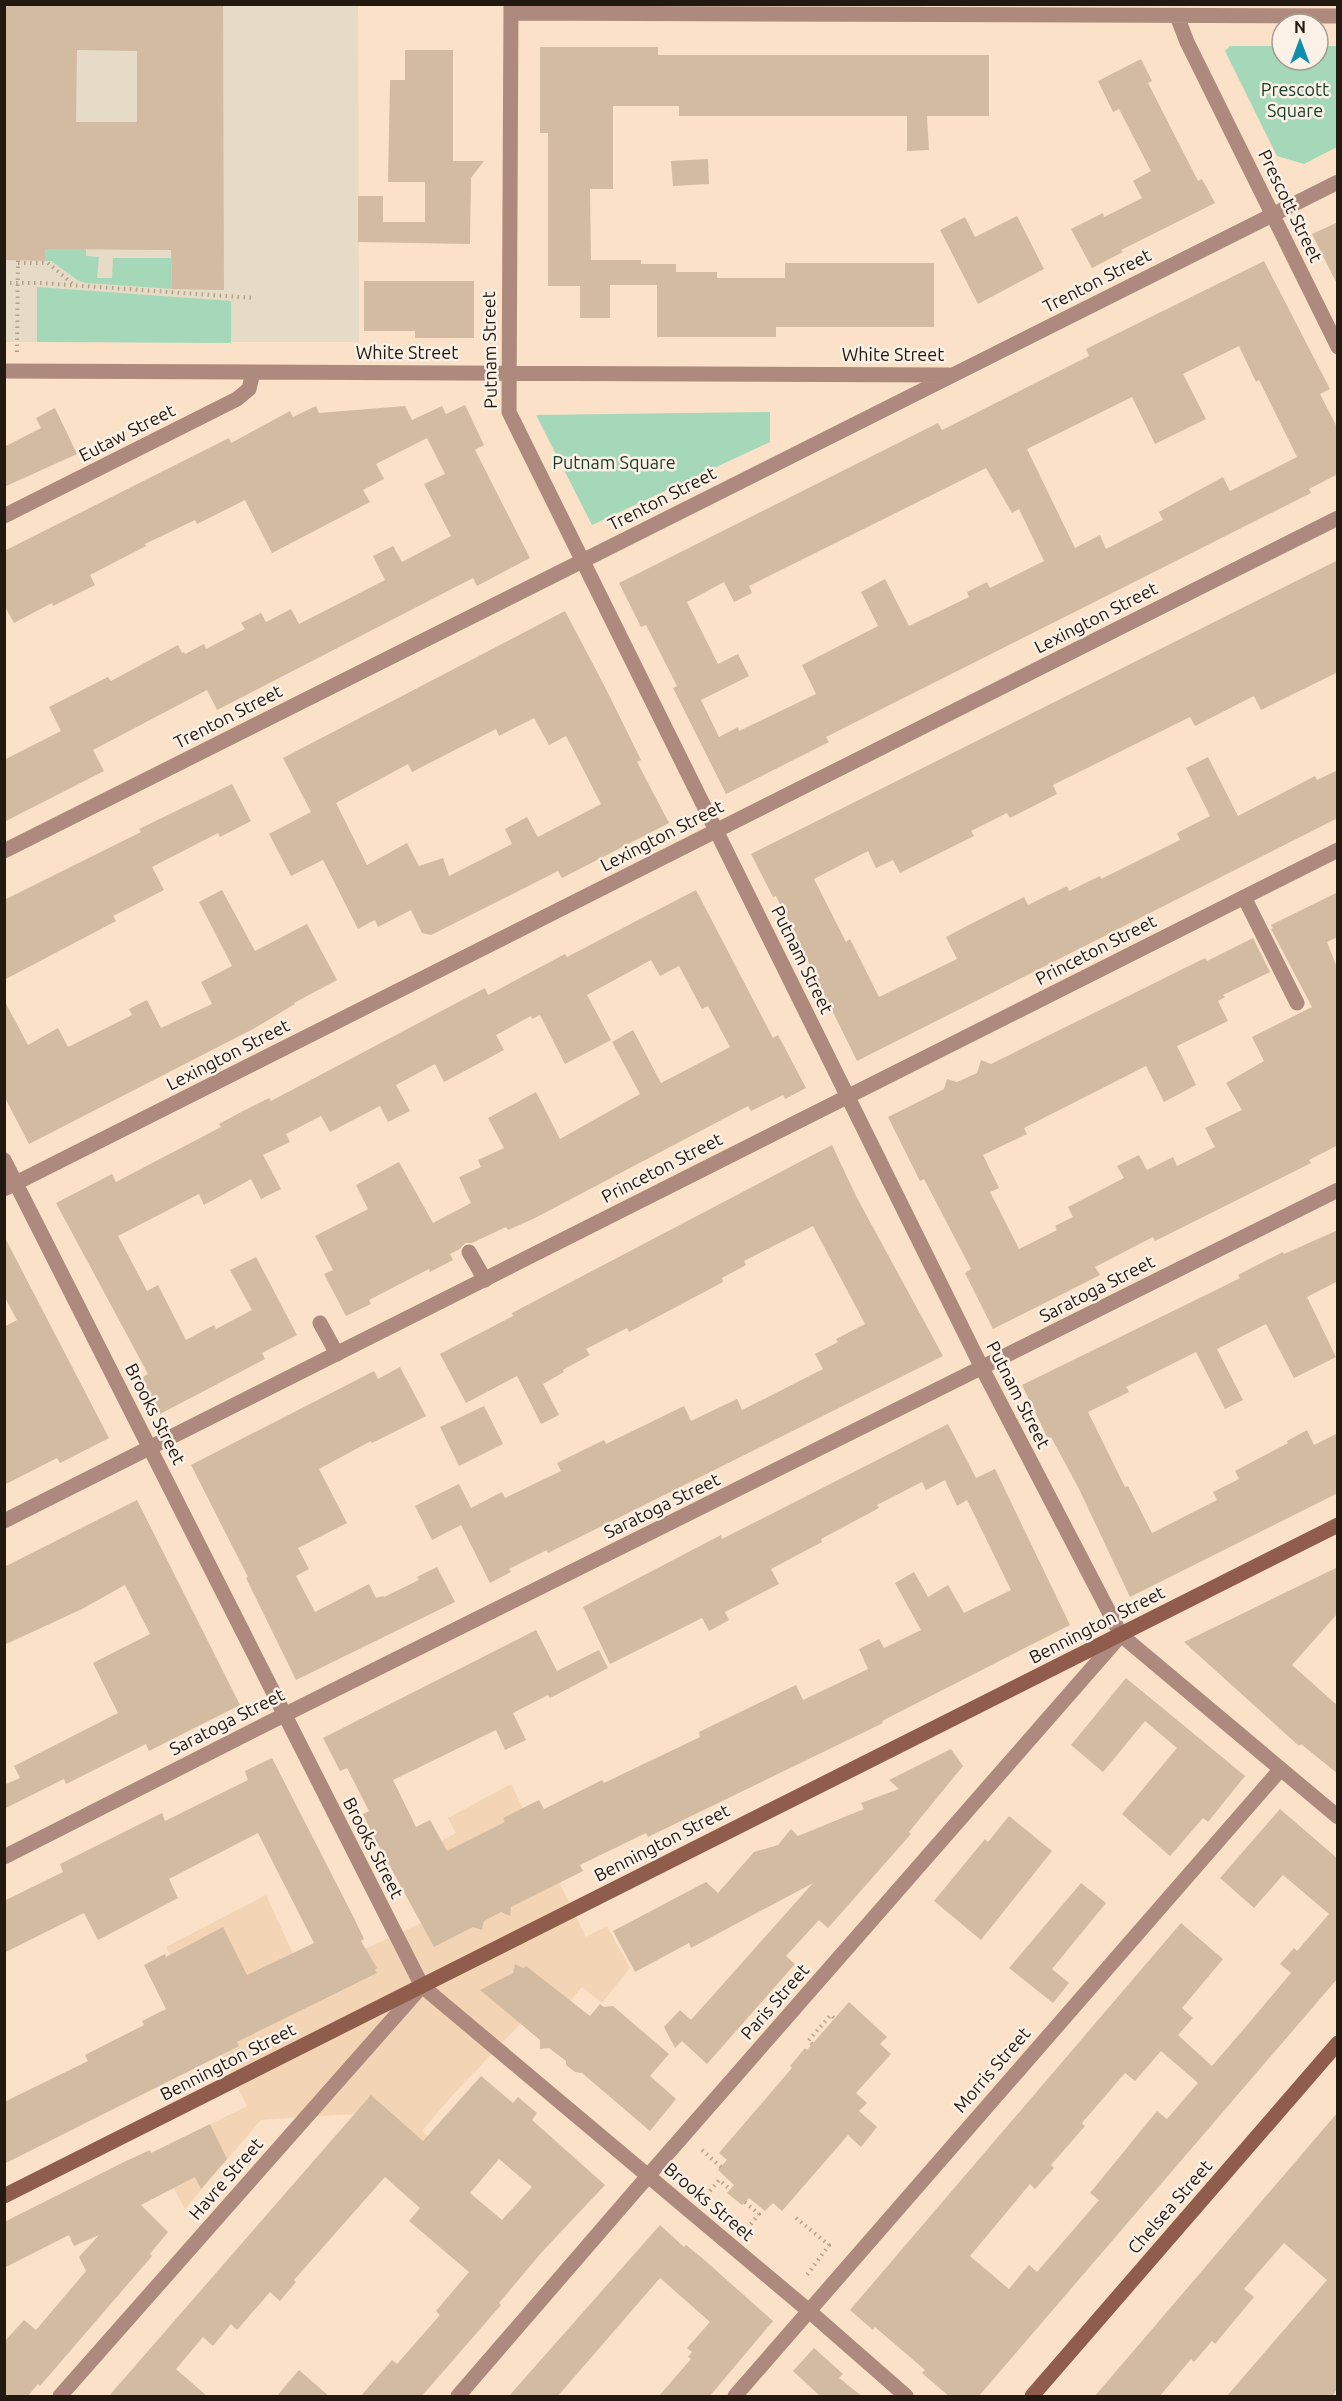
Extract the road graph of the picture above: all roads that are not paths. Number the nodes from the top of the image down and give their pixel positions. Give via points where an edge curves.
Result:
1 (511, 9) edge
2 (1177, 16) junction
3 (1338, 16) edge
4 (1338, 182) edge
5 (1272, 214) junction
6 (1338, 347) edge
7 (4, 371) edge
8 (253, 372) junction
9 (508, 373) junction
10 (953, 375) junction
11 (4, 516) edge
12 (1338, 518) edge
13 (582, 561) junction
14 (716, 831) junction
15 (1338, 850) edge
16 (4, 851) edge
17 (1244, 897) junction
18 (1297, 1003) dead end
19 (848, 1097) junction
20 (4, 1160) edge
21 (10, 1187) edge
22 (1338, 1190) edge
23 (470, 1252) dead end
24 (485, 1280) junction
25 (320, 1323) dead end
26 (337, 1354) junction
27 (982, 1368) junction
28 (150, 1448) junction
29 (4, 1521) edge
30 (1338, 1525) edge
31 (1121, 1635) junction
32 (284, 1714) junction
33 (1280, 1770) junction
34 (1338, 1817) edge
35 (4, 1857) edge
36 (422, 1986) junction
37 (1338, 2043) edge
38 (648, 2176) junction
39 (4, 2196) edge
40 (809, 2311) junction
41 (60, 2397) edge
42 (459, 2397) edge
43 (735, 2397) edge
44 (906, 2397) edge
45 (1032, 2397) edge

1 - 2 street
1 - 9 street, Putnam Street
2 - 3 street
2 - 5 street, Prescott Street
4 - 5 street, Trenton Street
5 - 6 street, Prescott Street
5 - 10 street, Trenton Street
7 - 8 street, White Street
8 - 9 street, White Street
8 - 11 street, Eutaw Street via 249,389 237,399
9 - 10 street, White Street
9 - 13 street, Putnam Street via 509,412
10 - 13 street, Trenton Street
12 - 14 street, Lexington Street
13 - 14 street, Putnam Street
13 - 16 street, Trenton Street
14 - 19 street, Putnam Street
14 - 21 street, Lexington Street
15 - 17 street, Princeton Street
17 - 18 street
17 - 19 street, Princeton Street
19 - 24 street, Princeton Street via 565,1233
19 - 27 street, Putnam Street
20 - 21 street, Brooks Street
21 - 28 street, Brooks Street
22 - 27 street, Saratoga Street
23 - 24 street
24 - 26 street, Princeton Street
25 - 26 street
26 - 28 street, Princeton Street
27 - 31 street, Putnam Street
27 - 32 street, Saratoga Street
28 - 29 street, Princeton Street
28 - 32 street, Brooks Street
30 - 31 main road, Bennington Street
31 - 33 street, Putnam Street
31 - 36 main road, Bennington Street
31 - 38 street, Paris Street
32 - 35 street, Saratoga Street
32 - 36 street, Brooks Street
33 - 34 street, Putnam Street
33 - 40 street, Morris Street
36 - 38 street, Brooks Street
36 - 39 main road, Bennington Street
36 - 41 street, Havre Street
37 - 45 main road, Chelsea Street
38 - 40 street, Brooks Street
38 - 42 street, Paris Street
40 - 43 street, Morris Street
40 - 44 street, Brooks Street

